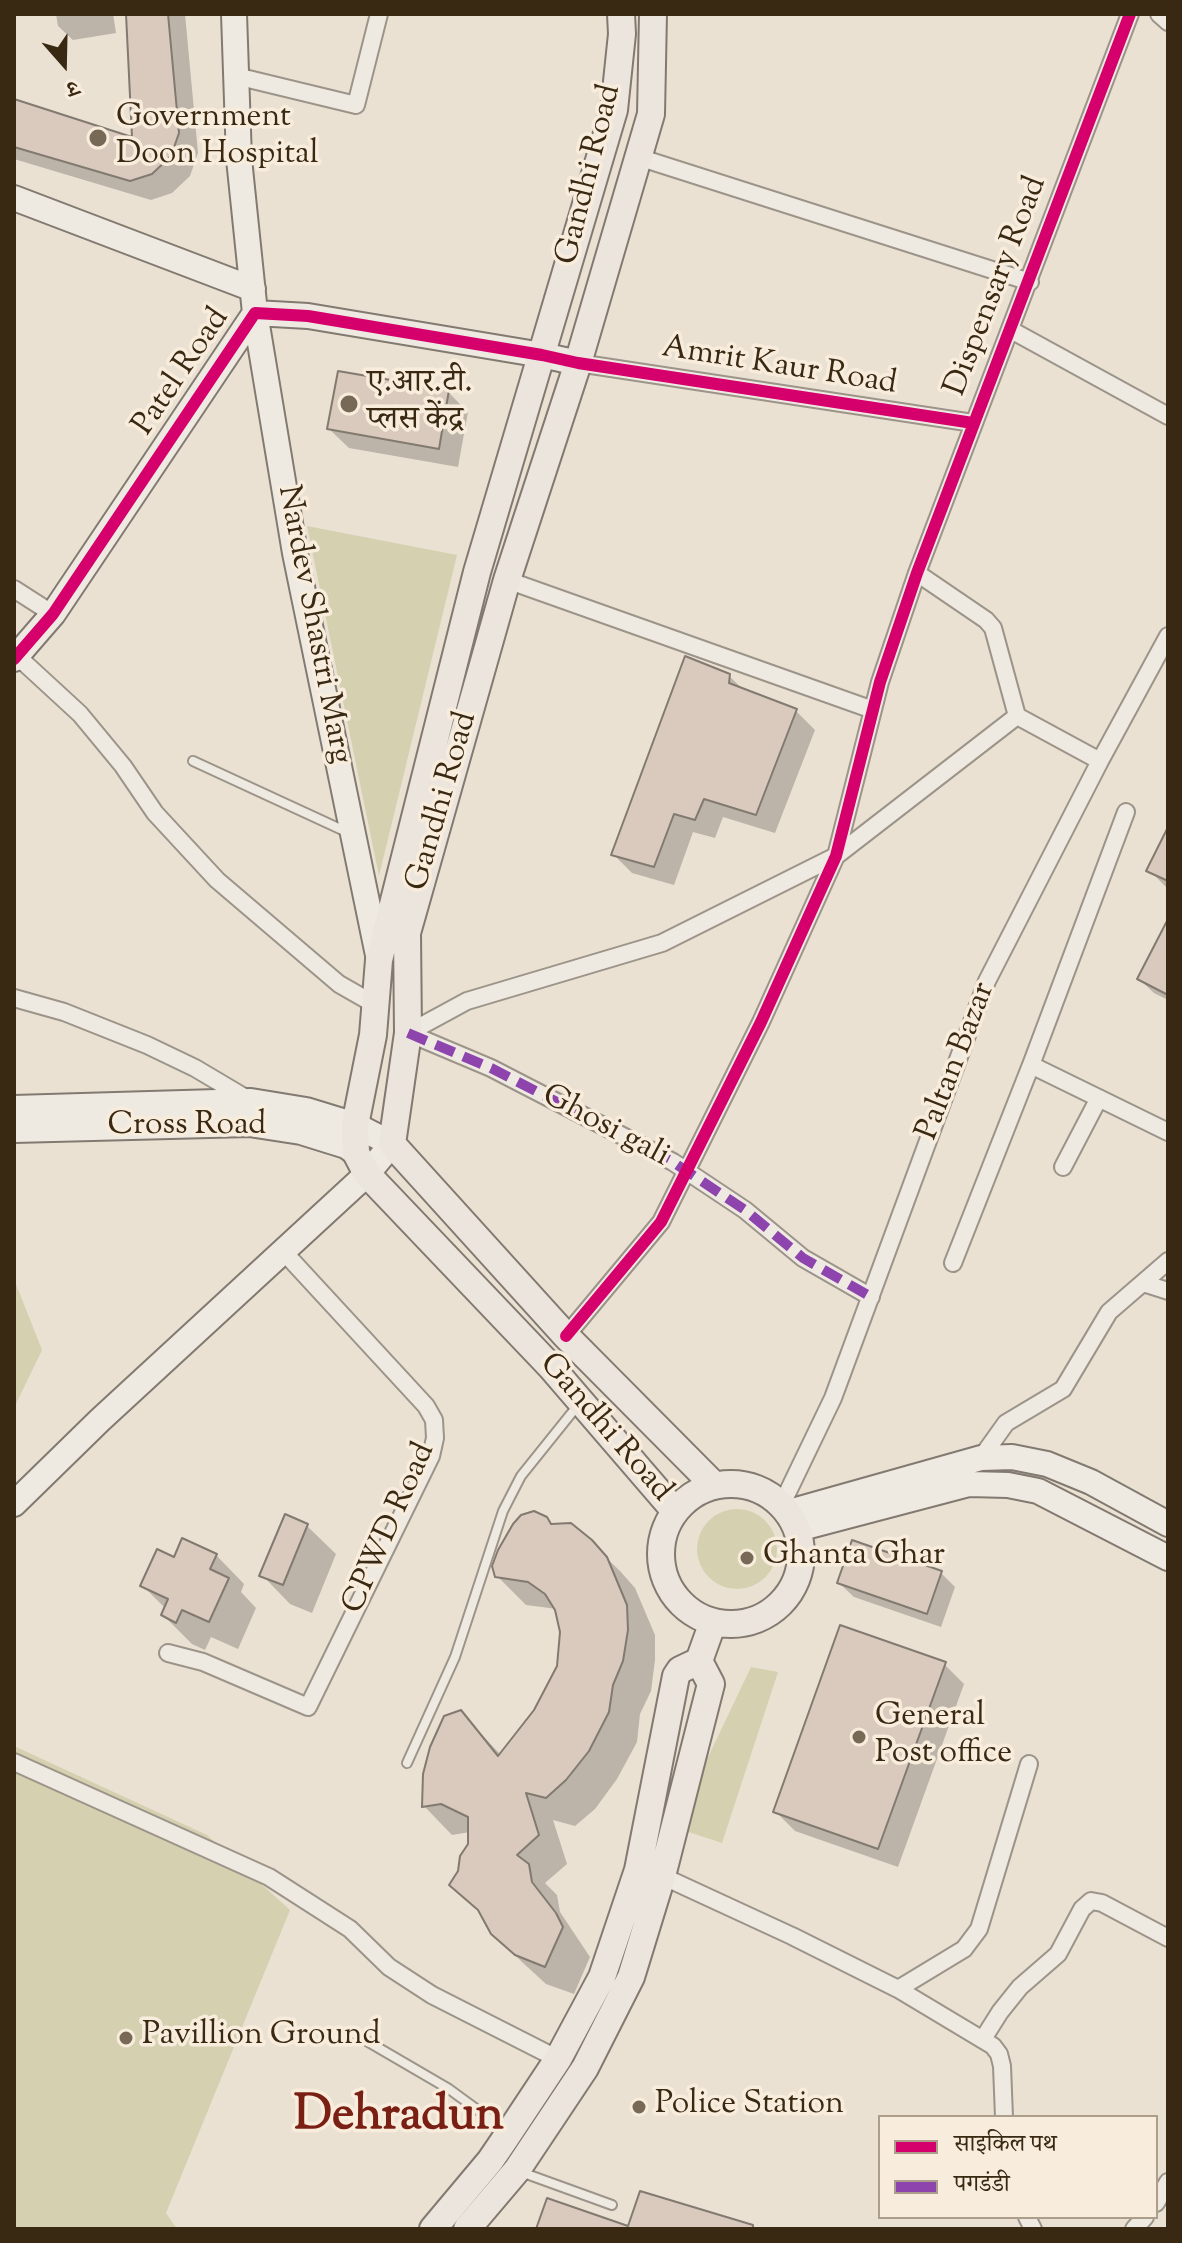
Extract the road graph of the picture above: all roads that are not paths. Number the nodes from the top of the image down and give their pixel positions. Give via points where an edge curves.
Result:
1 (234, 14) edge
2 (379, 14) edge
3 (621, 14) edge
4 (653, 14) edge
5 (1130, 14) edge
6 (1159, 14) edge
7 (1168, 22) edge
8 (236, 76) junction
9 (638, 157) junction
10 (14, 198) edge
11 (1030, 282) junction
12 (254, 301) junction
13 (1011, 330) junction
14 (542, 355) junction
15 (578, 363) junction
16 (1168, 416) edge
17 (973, 423) junction
18 (917, 573) junction
19 (507, 580) junction
20 (14, 589) edge
21 (53, 614) junction
22 (1168, 636) edge
23 (15, 658) edge
24 (873, 710) junction
25 (1017, 716) junction
26 (193, 761) dead end
27 (1100, 761) junction
28 (1126, 812) dead end
29 (353, 835) junction
30 (836, 856) junction
31 (379, 960) junction
32 (14, 998) edge
33 (374, 1004) junction
34 (408, 1033) junction
35 (1031, 1065) junction
36 (1099, 1098) junction
37 (251, 1101) junction
38 (14, 1108) edge
39 (355, 1125) junction
40 (14, 1130) edge
41 (1168, 1132) edge
42 (392, 1144) junction
43 (362, 1163) junction
44 (1063, 1167) dead end
45 (687, 1171) junction
46 (283, 1251) junction
47 (1168, 1261) edge
48 (953, 1263) dead end
49 (1143, 1283) junction
50 (1168, 1291) edge
51 (871, 1297) junction
52 (566, 1336) junction
53 (581, 1402) junction
54 (981, 1458) junction
55 (714, 1485) junction
56 (14, 1504) edge
57 (675, 1511) junction
58 (790, 1515) junction
59 (1168, 1524) edge
60 (1168, 1558) edge
61 (713, 1622) junction
62 (168, 1653) dead end
63 (699, 1661) junction
64 (14, 1762) edge
65 (407, 1763) dead end
66 (1029, 1764) dead end
67 (662, 1876) junction
68 (1168, 1938) edge
69 (898, 1989) junction
70 (353, 2033) dead end
71 (983, 2039) junction
72 (558, 2059) junction
73 (1004, 2115) edge
74 (509, 2133) junction
75 (517, 2170) junction
76 (1168, 2182) edge
77 (1158, 2200) edge
78 (612, 2205) dead end
79 (433, 2229) edge
80 (467, 2229) edge

1 - 8 street, Nardev Shastri Marg
2 - 8 street via 356,105
3 - 14 main road, Gandhi Road via 614,110
4 - 9 main road, Gandhi Road via 651,114
5 - 11 street, Dispensary Road
6 - 7 street
8 - 12 street, Nardev Shastri Marg
9 - 11 street
9 - 15 main road, Gandhi Road
10 - 12 street
11 - 13 street, Dispensary Road
12 - 14 street, Patel Road via 308,316
12 - 21 street, Patel Road
12 - 29 street, Nardev Shastri Marg via 295,553
13 - 16 street
13 - 17 street, Dispensary Road
14 - 15 street, Patel Road
14 - 31 main road, Gandhi Road via 477,572
15 - 17 street, Amrit Kaur Road
15 - 19 main road, Gandhi Road
17 - 18 street, Dispensary Road
18 - 24 street, Dispensary Road
18 - 25 street via 993,628
19 - 24 street
19 - 34 main road, Gandhi Road via 407,933
20 - 21 street
21 - 23 street, Patel Road
22 - 27 street, Paltan Bazar
23 - 33 street via 80,714 155,813 217,880 339,984
24 - 30 street, Dispensary Road
25 - 27 street
25 - 30 street
26 - 29 lane
27 - 51 street, Paltan Bazar via 987,981
28 - 35 street
29 - 31 street, Nardev Shastri Marg
30 - 34 street via 662,943 467,1001
30 - 45 street, Dispensary Road
31 - 33 main road, Gandhi Road
32 - 37 street via 147,1045
33 - 39 main road, Gandhi Road
34 - 42 main road, Gandhi Road
34 - 45 street, Ghosi gali via 491,1068
35 - 36 street
35 - 48 street
36 - 41 street
36 - 44 street
37 - 38 street, Cross Road
37 - 39 street, Cross Road
39 - 42 street, Cross Road
39 - 43 main road, Gandhi Road
40 - 43 street, Cross Road via 249,1124 346,1146
42 - 43 street
42 - 52 main road, Gandhi Road
43 - 46 street
43 - 53 main road, Gandhi Road
45 - 51 street, Ghosi gali via 803,1258
45 - 52 street, Dispensary Road via 661,1222
46 - 56 street
46 - 62 street, CPWD Road via 426,1406 434,1420 431,1456 308,1707 203,1662
47 - 49 street
49 - 50 street
49 - 54 street via 1104,1318 1063,1389 1006,1423
51 - 58 street, Paltan Bazar
52 - 55 main road, Gandhi Road
53 - 57 main road, Gandhi Road
53 - 65 lane via 521,1476 503,1511 455,1657
54 - 58 street
54 - 59 street via 1047,1464
55 - 57 main road
55 - 58 main road via 751,1486 768,1493
57 - 61 main road via 660,1554 664,1577 692,1613
58 - 60 street via 969,1484 1008,1485 1038,1491
58 - 61 main road via 802,1549 791,1592 757,1620 736,1625
61 - 63 main road
63 - 67 main road via 711,1684
63 - 72 main road via 676,1676 638,1870 602,1977
64 - 72 street via 269,1877 350,1929 389,1967 432,1995
66 - 69 street via 979,1929 964,1949
67 - 69 street
67 - 75 main road via 631,1977 585,2068
68 - 71 street via 1091,1901 1058,1954 1020,1987
69 - 71 street
70 - 74 lane via 449,2089
71 - 73 street via 999,2054
72 - 74 main road
74 - 79 main road
75 - 78 lane
75 - 80 main road
76 - 77 street

